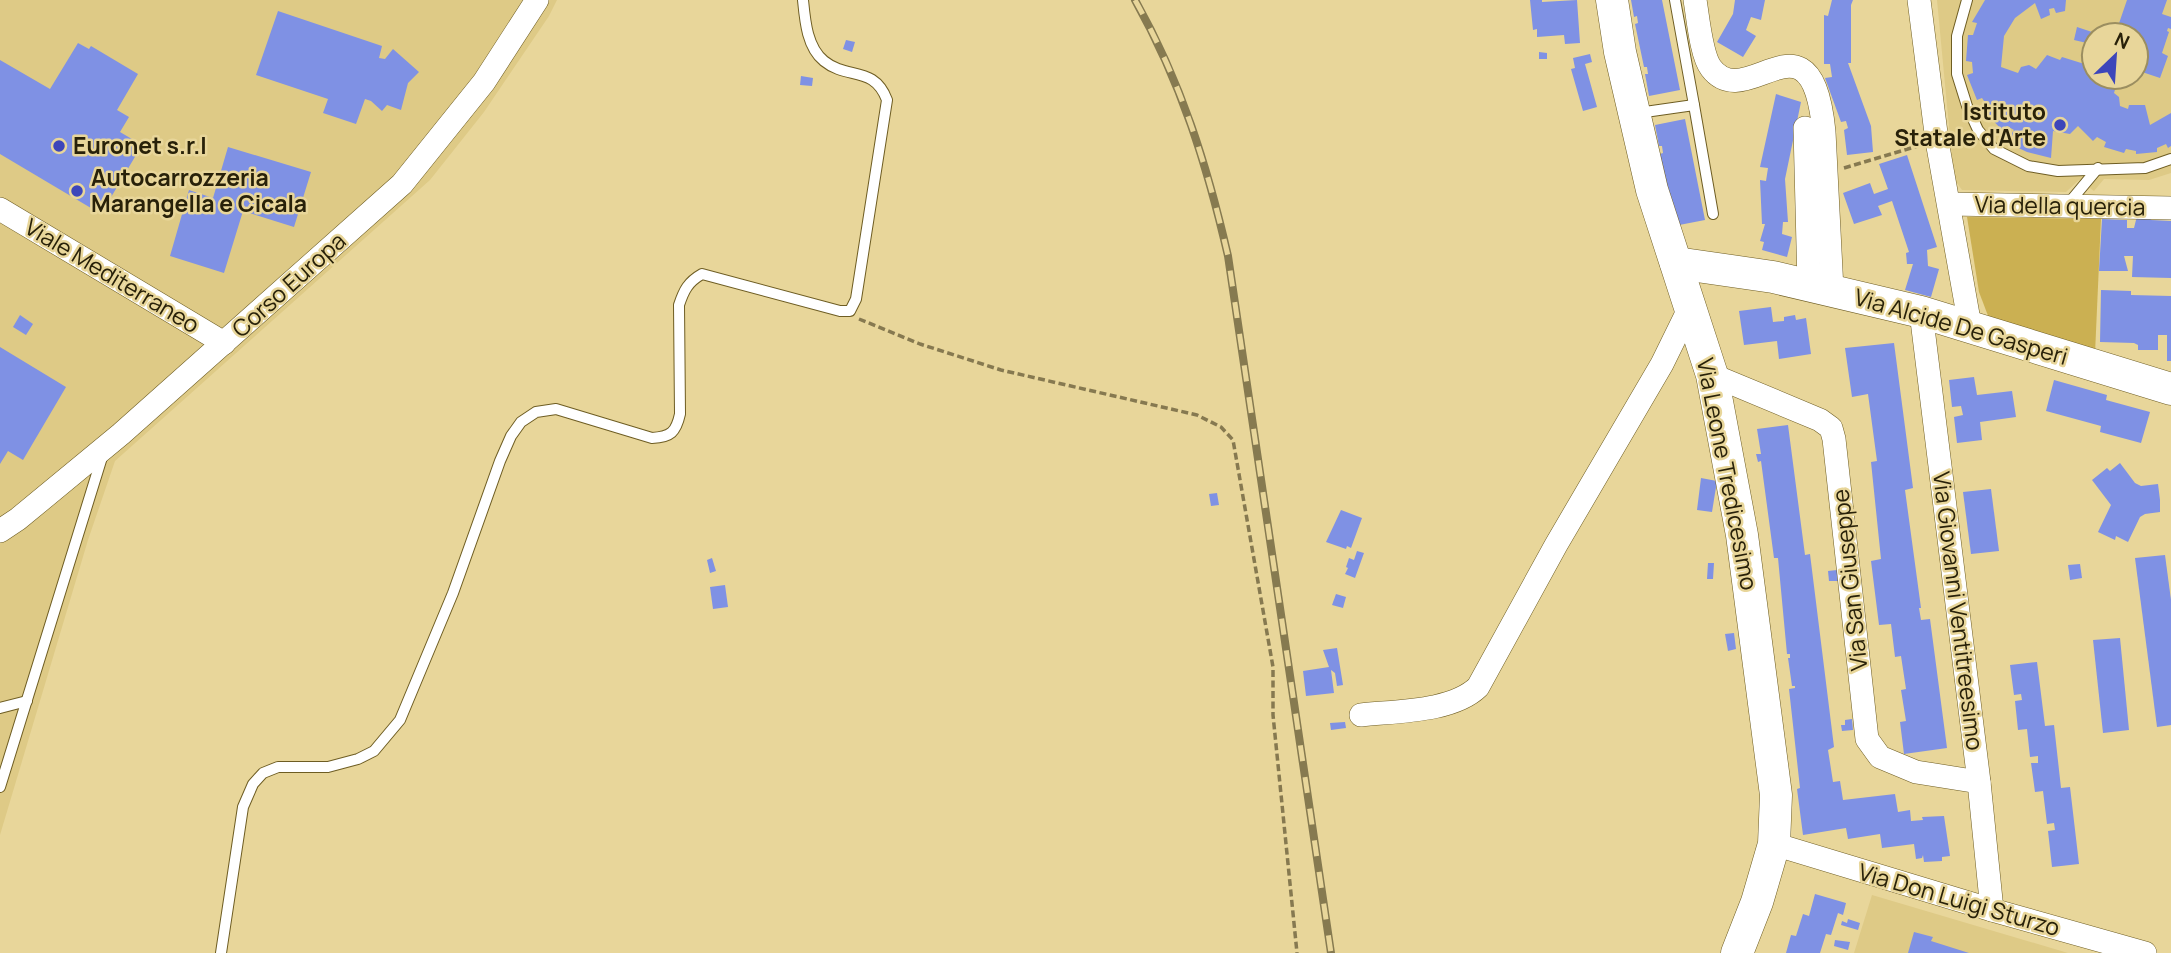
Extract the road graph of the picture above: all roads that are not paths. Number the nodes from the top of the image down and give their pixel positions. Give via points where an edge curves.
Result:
1 (537, 0) edge
2 (803, 0) edge
3 (1612, 0) edge
4 (1675, 0) edge
5 (1695, 0) edge
6 (1919, 0) edge
7 (1967, 0) edge
8 (1694, 105) junction
9 (1635, 114) junction
10 (1805, 128) dead end
11 (2171, 159) edge
12 (2098, 168) junction
13 (1949, 204) junction
14 (2066, 206) junction
15 (2171, 208) edge
16 (0, 209) edge
17 (1713, 214) dead end
18 (1749, 274) junction
19 (1718, 284) junction
20 (1683, 285) junction
21 (1820, 288) junction
22 (1920, 312) junction
23 (1970, 326) junction
24 (224, 343) junction
25 (1702, 344) junction
26 (1712, 375) junction
27 (2171, 389) edge
28 (105, 448) junction
29 (0, 531) edge
30 (27, 701) junction
31 (0, 708) edge
32 (1361, 715) dead end
33 (1979, 782) junction
34 (0, 787) edge
35 (1774, 844) junction
36 (1992, 910) junction
37 (221, 953) edge
38 (1737, 953) edge
39 (2145, 953) edge

1 - 24 street, Corso Europa via 484,82 402,184
2 - 37 lane via 806,31 824,61 882,85 887,100 856,299 850,311 702,274 690,281 679,305 681,414 677,429 667,437 652,438 556,409 537,412 520,422 500,461 453,593 390,736 358,760 278,767 263,772 253,784 243,807
3 - 9 street, Via Leone Tredicesimo
4 - 8 lane
5 - 21 street via 1706,57 1718,75 1737,80 1797,66 1815,83 1824,132
6 - 13 street
7 - 12 lane via 1957,36 1957,74 1978,130 1994,149 2028,166 2058,171
8 - 9 lane
8 - 17 lane
9 - 20 street, Via Leone Tredicesimo via 1652,190
10 - 21 street
11 - 12 lane via 2145,168
12 - 14 lane
13 - 14 street, Via della quercia
13 - 23 street
14 - 15 street, Via della quercia
16 - 24 street, Viale Mediterraneo
18 - 19 street, Via Alcide De Gasperi
18 - 20 street, Via Alcide De Gasperi
18 - 21 street, Via Alcide De Gasperi
19 - 20 street, Via Alcide De Gasperi via 1698,291
19 - 25 street via 1701,307
20 - 25 street, Via Leone Tredicesimo
20 - 32 street via 1662,363 1478,687 1467,697 1446,704
21 - 22 street, Via Alcide De Gasperi
22 - 23 street, Via Alcide De Gasperi
22 - 33 street, Via Giovanni Ventitreesimo
23 - 27 street, Via Alcide De Gasperi
24 - 28 street, Corso Europa
25 - 26 street, Via Leone Tredicesimo
26 - 33 street, Via San Giuseppe via 1831,428 1867,739 1880,757 1916,772
26 - 35 street, Via Leone Tredicesimo via 1744,549 1776,795
28 - 29 street, Corso Europa
28 - 30 lane
30 - 31 lane
30 - 34 lane
33 - 36 street, Via Giovanni Ventitreesimo
35 - 36 street, Via Don Luigi Sturzo
35 - 38 street, Via Leone Tredicesimo
36 - 39 street, Via Don Luigi Sturzo

